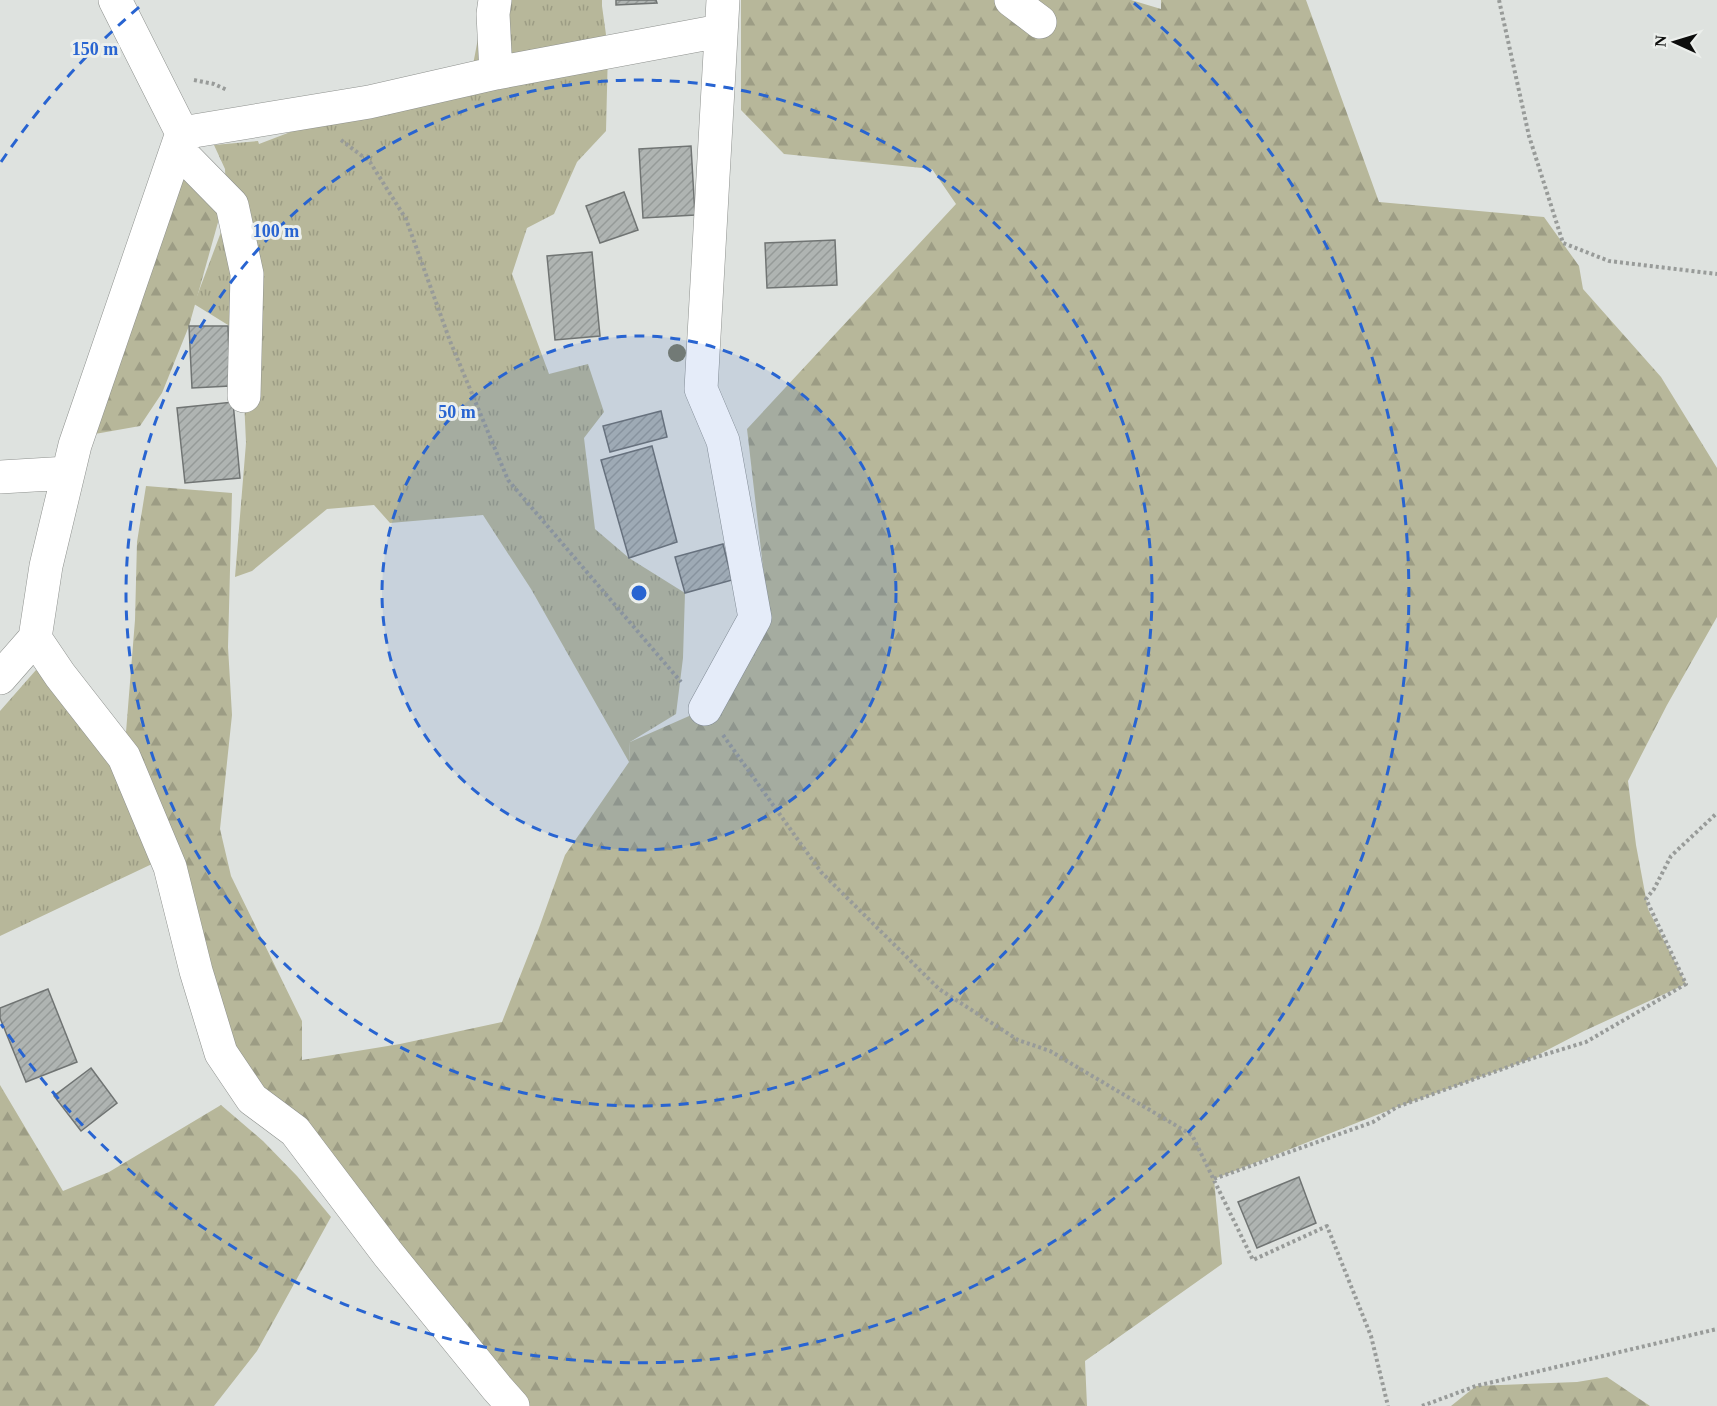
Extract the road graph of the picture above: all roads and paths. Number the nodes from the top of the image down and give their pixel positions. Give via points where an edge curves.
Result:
1 (115, 0) edge
2 (495, 0) edge
3 (1011, 0) edge
4 (1499, 0) edge
5 (722, 15) edge
6 (1040, 22) dead end
7 (148, 66) junction
8 (496, 73) junction
9 (235, 93) dead end
10 (333, 134) dead end
11 (180, 141) junction
12 (1717, 274) edge
13 (244, 396) dead end
14 (68, 473) junction
15 (0, 477) edge
16 (34, 638) junction
17 (0, 678) edge
18 (705, 709) junction
19 (1717, 813) edge
20 (1214, 1179) junction
21 (1717, 1329) edge
22 (513, 1406) edge
23 (1388, 1406) edge
24 (1422, 1406) edge

1 - 7 street
2 - 8 street via 492,14
3 - 6 street
4 - 12 path via 1529,136 1563,243 1609,261
5 - 8 street
5 - 18 street via 701,388 723,441 755,618
7 - 9 path
7 - 11 street
8 - 11 street
10 - 18 path via 370,162 406,219 450,341 508,480
11 - 13 street via 232,205 247,274
11 - 14 street
14 - 15 street
14 - 16 street
16 - 17 street
16 - 22 street via 124,757 170,867 221,1053 252,1099 295,1131 394,1262
18 - 20 path via 821,872 939,989 1018,1040 1050,1051 1192,1135
19 - 20 path via 1671,856 1646,899 1686,984 1586,1042 1397,1107 1373,1122
20 - 23 path via 1253,1260 1327,1226 1371,1336
21 - 24 path via 1476,1386

